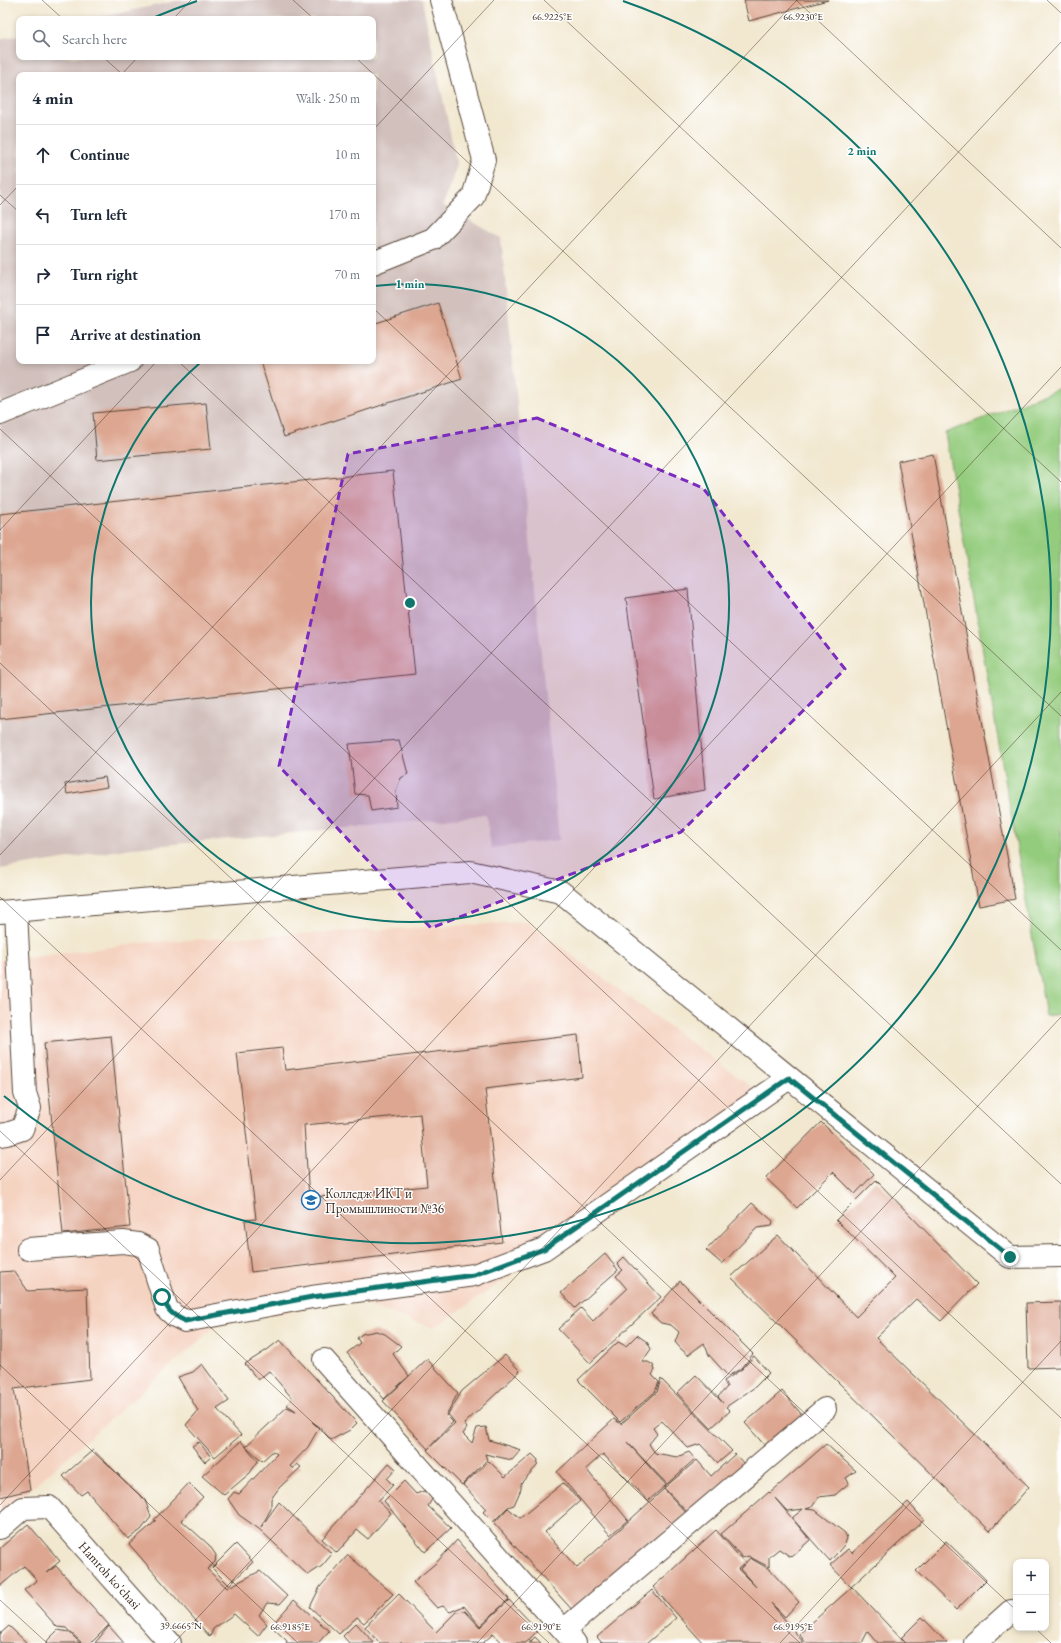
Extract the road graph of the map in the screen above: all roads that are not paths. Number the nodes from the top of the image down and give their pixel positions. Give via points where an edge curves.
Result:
1 (441, 0) edge
2 (376, 262) edge
3 (123, 364) edge
4 (0, 414) edge
5 (8, 911) edge
6 (789, 1078) junction
7 (0, 1135) edge
8 (28, 1249) dead end
9 (1061, 1256) edge
10 (324, 1360) dead end
11 (825, 1409) dead end
12 (0, 1528) edge
13 (1011, 1611) dead end
14 (570, 1637) edge
15 (170, 1643) edge
16 (975, 1643) edge

1 - 2 street via 484,160 473,197 432,239
3 - 4 street
5 - 6 street via 462,872 477,873 561,892
5 - 7 street via 25,1093 30,1108 22,1129
6 - 8 street via 544,1249 474,1275 312,1297 185,1321 167,1309 148,1249 138,1244 123,1242
6 - 9 street via 1010,1257
10 - 14 street
11 - 14 street
12 - 15 street, Hamroh ko'chasi via 22,1508 49,1507
13 - 16 street

